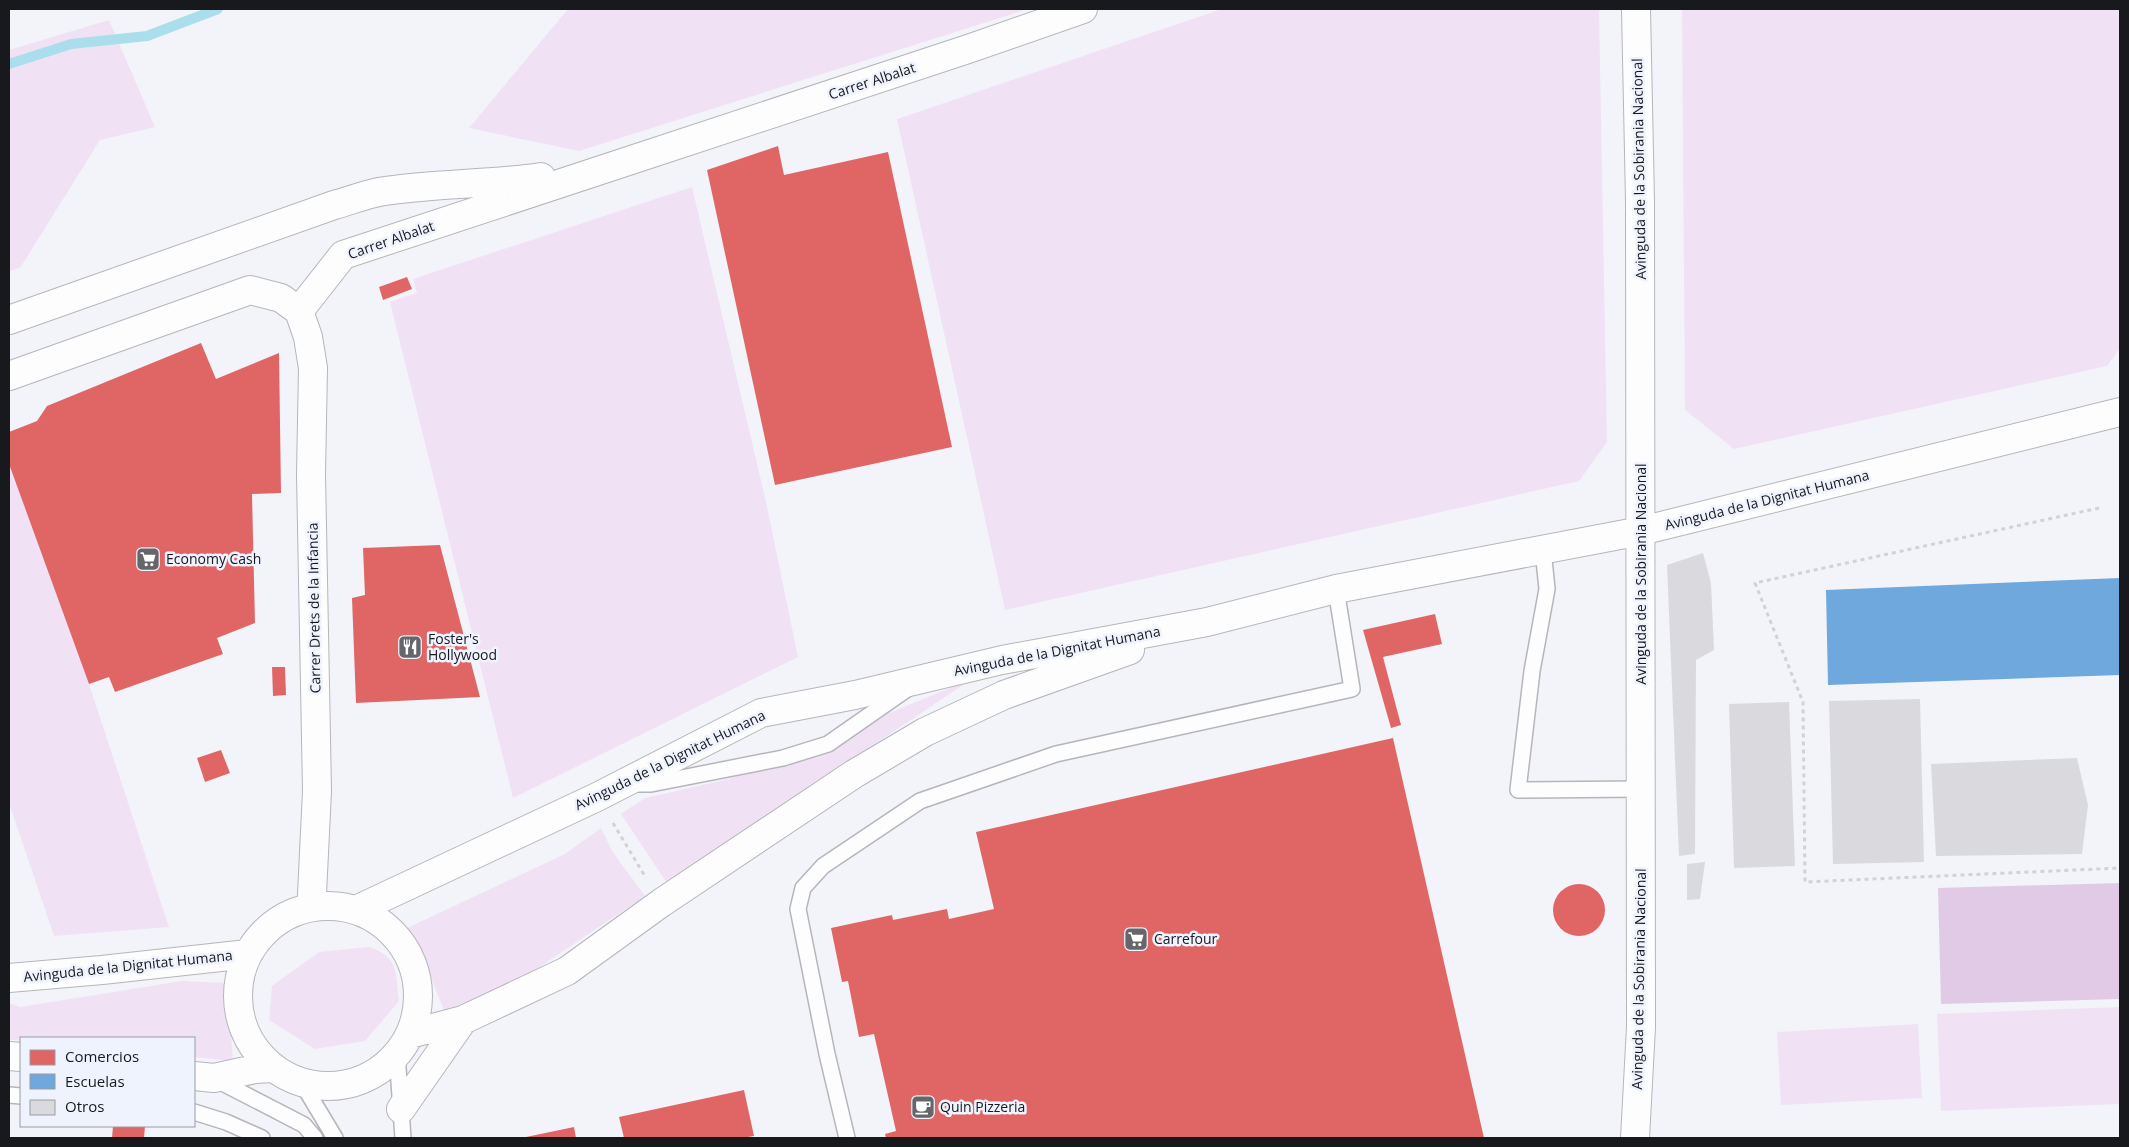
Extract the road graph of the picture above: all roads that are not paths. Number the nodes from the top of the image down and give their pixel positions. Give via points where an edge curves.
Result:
1 (1084, 9) edge
2 (1636, 9) edge
3 (659, 152) junction
4 (299, 311) junction
5 (9, 320) edge
6 (9, 376) edge
7 (2120, 412) edge
8 (1641, 531) junction
9 (1543, 550) junction
10 (1336, 589) junction
11 (1207, 622) junction
12 (922, 678) junction
13 (1642, 789) junction
14 (608, 790) junction
15 (315, 906) junction
16 (356, 910) junction
17 (248, 954) junction
18 (9, 978) edge
19 (463, 1020) junction
20 (404, 1044) junction
21 (273, 1068) junction
22 (204, 1077) edge
23 (302, 1083) junction
24 (400, 1109) junction
25 (195, 1112) edge
26 (262, 1138) edge
27 (315, 1138) edge
28 (335, 1138) edge
29 (402, 1138) edge
30 (848, 1138) edge
31 (1635, 1138) edge

1 - 3 street, Carrer Albalat
2 - 8 street, Avinguda de la Sobirania Nacional
3 - 4 street, Carrer Albalat via 343,254
3 - 5 street, Carrer Albalat via 563,174 504,182 420,186 376,193
4 - 6 street via 280,298 250,290
4 - 15 street, Carrer Drets de la Infancia via 308,337 312,368 317,791 312,894
7 - 8 street, Avinguda de la Dignitat Humana
8 - 9 street, Avinguda de la Dignitat Humana
8 - 13 street, Avinguda de la Sobirania Nacional
9 - 10 street, Avinguda de la Dignitat Humana
9 - 13 lane via 1547,589 1532,671 1518,790
10 - 11 street, Avinguda de la Dignitat Humana
10 - 30 lane via 1352,689 1056,754 928,798 823,866 803,888 798,909
11 - 12 street, Avinguda de la Dignitat Humana
11 - 19 street, Avinguda de la Dignitat Humana via 1004,696 925,732 854,774 661,903 567,971
12 - 14 street, Avinguda de la Dignitat Humana via 761,713
12 - 14 lane via 828,744 783,758
13 - 31 street, Avinguda de la Sobirania Nacional via 1642,1027
14 - 16 street, Avinguda de la Dignitat Humana
15 - 16 street
15 - 17 street via 280,920 265,931
16 - 20 street via 383,924 403,946 416,974 418,1005
17 - 18 street, Avinguda de la Dignitat Humana
17 - 21 street via 240,978 238,1003 244,1028 256,1050
19 - 20 street, Avinguda de la Dignitat Humana
19 - 24 street, Avinguda de la Dignitat Humana
20 - 23 street via 378,1072 354,1083 328,1086
20 - 24 lane
21 - 22 street
21 - 23 street
22 - 27 lane via 304,1125
23 - 28 lane
24 - 29 lane
25 - 26 lane

